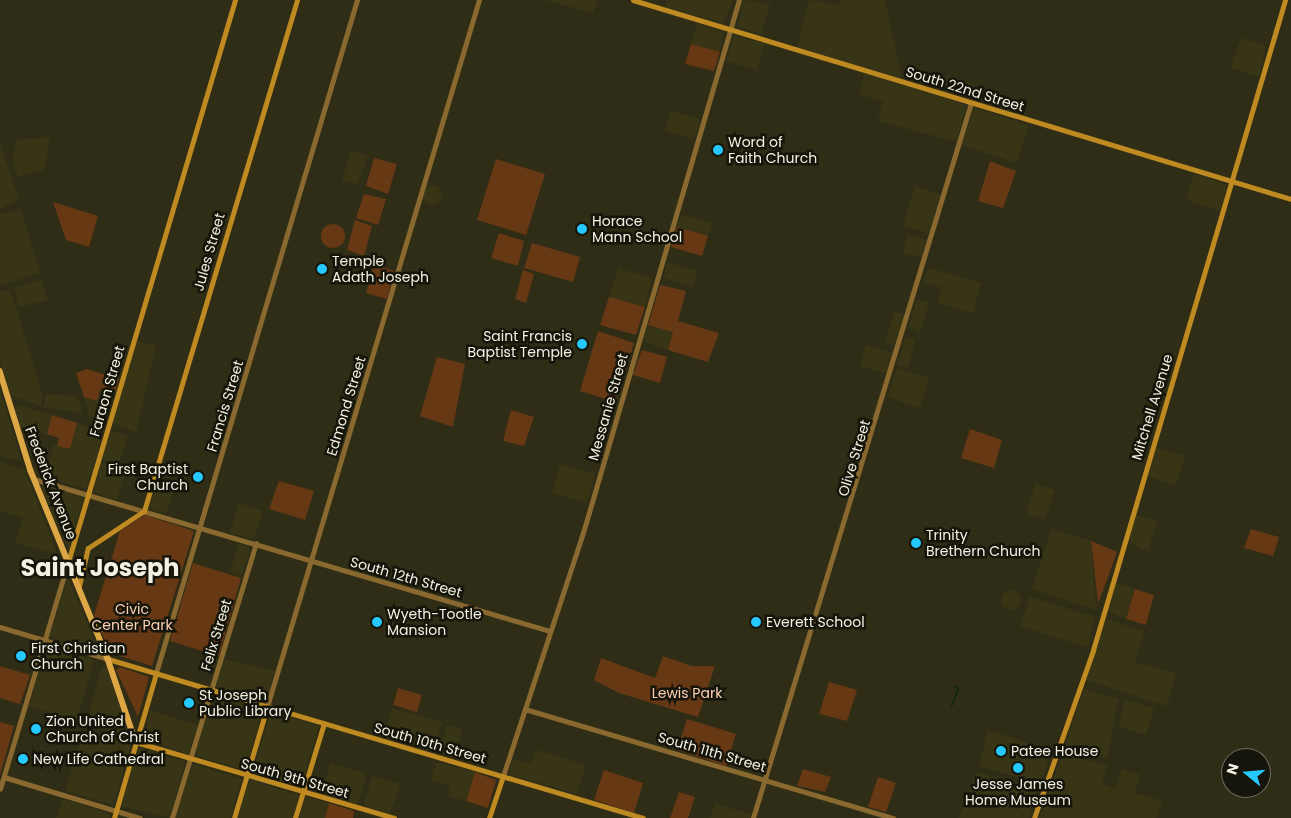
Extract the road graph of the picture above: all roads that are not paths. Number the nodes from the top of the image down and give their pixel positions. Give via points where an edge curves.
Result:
1 (235, 0) edge
2 (296, 0) edge
3 (357, 0) edge
4 (479, 0) edge
5 (633, 0) edge
6 (739, 0) edge
7 (1286, 0) edge
8 (730, 30) junction
9 (971, 103) junction
10 (1233, 182) junction
11 (1291, 199) edge
12 (0, 371) edge
13 (3, 389) edge
14 (34, 479) junction
15 (88, 494) junction
16 (144, 511) junction
17 (200, 527) junction
18 (256, 544) junction
19 (312, 561) junction
20 (68, 562) junction
21 (79, 590) junction
22 (0, 627) edge
23 (550, 631) junction
24 (44, 640) junction
25 (108, 659) junction
26 (156, 673) junction
27 (212, 690) junction
28 (268, 707) junction
29 (525, 709) junction
30 (324, 724) junction
31 (136, 742) junction
32 (190, 759) junction
33 (247, 776) junction
34 (503, 776) junction
35 (4, 777) junction
36 (765, 780) junction
37 (0, 788) edge
38 (303, 792) junction
39 (116, 811) junction
40 (114, 818) edge
41 (140, 818) edge
42 (172, 818) edge
43 (234, 818) edge
44 (295, 818) edge
45 (394, 818) edge
46 (489, 818) edge
47 (643, 818) edge
48 (753, 818) edge
49 (893, 818) edge
50 (1034, 818) edge

1 - 15 main road, Faraon Street
2 - 16 main road, Jules Street
3 - 17 street, Francis Street
4 - 19 street, Edmond Street
5 - 8 main road, South 22nd Street
6 - 8 street, Messanie Street
7 - 10 main road, Mitchell Avenue
8 - 9 main road, South 22nd Street
8 - 23 street, Messanie Street
9 - 10 main road, South 22nd Street
9 - 36 street, Olive Street
10 - 11 main road, South 22nd Street
10 - 50 main road, Mitchell Avenue via 1090,658
12 - 13 main road, Frederick Avenue
13 - 14 main road, Frederick Avenue
14 - 15 street, South 12th Street
14 - 20 main road, Frederick Avenue
15 - 16 street, South 12th Street
15 - 20 main road, Faraon Street
16 - 17 street, South 12th Street
16 - 21 main road via 90,546
17 - 18 street, South 12th Street
17 - 26 street, Francis Street
18 - 19 street, South 12th Street
18 - 27 street, Felix Street
19 - 23 street, South 12th Street
19 - 28 street, Edmond Street
20 - 21 main road, Frederick Avenue
20 - 24 street, Faraon Street
21 - 25 main road, Frederick Avenue
22 - 24 street
23 - 29 street, Messanie Street
24 - 25 street
24 - 35 street, Faraon Street
25 - 26 main road, South 10th Street
25 - 31 main road, Frederick Avenue
26 - 27 main road, South 10th Street
26 - 31 main road, Francis Street
27 - 28 main road, South 10th Street
27 - 32 street, Felix Street
28 - 30 main road, South 10th Street
28 - 33 main road, Edmond Street
29 - 34 street, Messanie Street
29 - 36 street, South 11th Street
30 - 34 main road, South 10th Street
30 - 38 main road
31 - 32 main road, South 9th Street
31 - 39 main road, Francis Street
32 - 33 main road, South 9th Street
32 - 42 street, Felix Street
33 - 38 main road, South 9th Street
33 - 43 main road, Edmond Street
34 - 46 main road, Messanie Street
34 - 47 main road, South 10th Street
35 - 37 street, Faraon Street
35 - 39 street
36 - 48 street, Olive Street
36 - 49 street, South 11th Street
38 - 44 main road
38 - 45 main road, South 9th Street
39 - 40 main road, Francis Street
39 - 41 street

